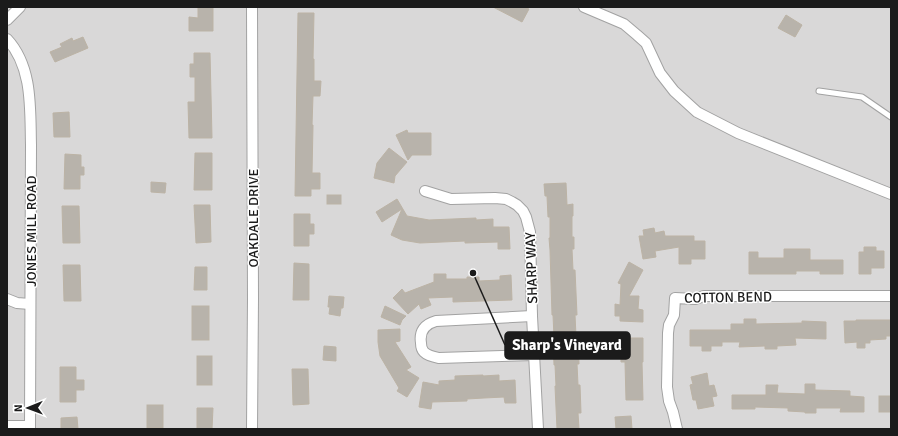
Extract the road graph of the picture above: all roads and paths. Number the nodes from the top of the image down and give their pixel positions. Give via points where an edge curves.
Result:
1 (20, 7) edge
2 (252, 7) edge
3 (584, 7) edge
4 (7, 20) edge
5 (7, 39) edge
6 (819, 91) dead end
7 (891, 117) edge
8 (425, 191) dead end
9 (891, 194) edge
10 (891, 296) edge
11 (7, 299) edge
12 (30, 304) junction
13 (532, 316) junction
14 (534, 355) junction
15 (7, 426) edge
16 (30, 428) edge
17 (252, 429) edge
18 (538, 429) edge
19 (677, 429) edge

1 - 4 street
2 - 17 street, OAKDALE DRIVE
3 - 9 street via 624,24 646,43 660,73 674,91 697,112 738,133
5 - 12 street, JONES MILL ROAD via 22,64 29,100
6 - 7 lane via 862,97
8 - 13 street, SHARP WAY via 451,199 506,199 522,211 530,232
10 - 19 street, COTTON BEND via 675,298 674,315 668,333 667,387
11 - 12 street
12 - 16 street, JONES MILL ROAD
13 - 14 street, SHARP WAY
13 - 14 street via 430,322 422,330 420,342 424,352 439,358
14 - 18 street, SHARP WAY
15 - 16 street

